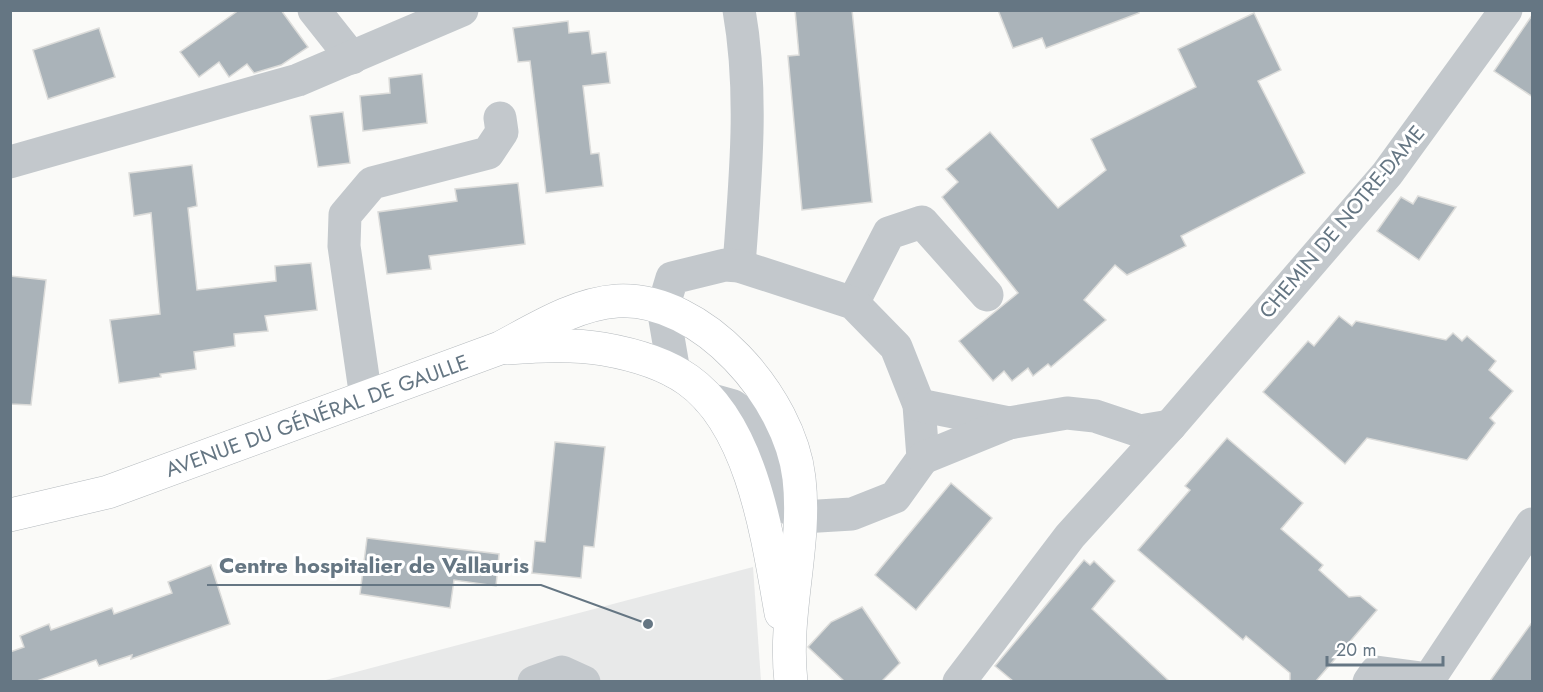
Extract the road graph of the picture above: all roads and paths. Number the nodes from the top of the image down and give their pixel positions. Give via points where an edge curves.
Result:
1 (314, 10) edge
2 (462, 10) edge
3 (739, 10) edge
4 (1506, 10) edge
5 (352, 58) junction
6 (500, 118) dead end
7 (10, 162) edge
8 (739, 266) junction
9 (667, 292) junction
10 (987, 295) dead end
11 (853, 303) junction
12 (500, 348) junction
13 (674, 372) junction
14 (366, 398) junction
15 (708, 399) junction
16 (919, 405) junction
17 (1009, 423) junction
18 (1170, 426) junction
19 (923, 458) junction
20 (10, 515) edge
21 (802, 517) junction
22 (1533, 524) edge
23 (787, 650) junction
24 (534, 681) edge
25 (584, 681) edge
26 (791, 681) edge
27 (959, 681) edge
28 (1369, 681) edge

1 - 5 street
2 - 5 street
3 - 8 street via 745,47 747,171
4 - 18 street, CHEMIN DE NOTRE-DAME via 1387,174
5 - 7 street via 298,80
6 - 14 street via 502,132 488,153 372,183 345,215 344,246
8 - 9 street via 725,265
8 - 11 street
9 - 12 main road, AVENUE DU GÉNÉRAL DE GAULLE via 587,308 550,321
9 - 13 street
9 - 21 main road, AVENUE DU GÉNÉRAL DE GAULLE via 696,324 724,344 772,402 787,431 799,475
10 - 11 street via 922,222 889,233
11 - 16 street via 896,347
12 - 13 main road via 602,349 643,358
12 - 14 main road, AVENUE DU GÉNÉRAL DE GAULLE
13 - 15 main road
14 - 20 main road, AVENUE DU GÉNÉRAL DE GAULLE via 108,492
15 - 21 street via 733,406 751,420 769,457 783,504
15 - 23 main road via 742,451 754,489 766,531
16 - 17 street
16 - 19 street
17 - 18 street via 1067,412 1095,416 1140,431
17 - 19 street
18 - 27 street, CHEMIN DE NOTRE-DAME via 1070,536
19 - 21 street via 895,497 852,514
21 - 23 main road, AVENUE DU GÉNÉRAL DE GAULLE
22 - 28 street via 1429,679 1376,672
23 - 26 main road
24 - 25 street via 562,672

